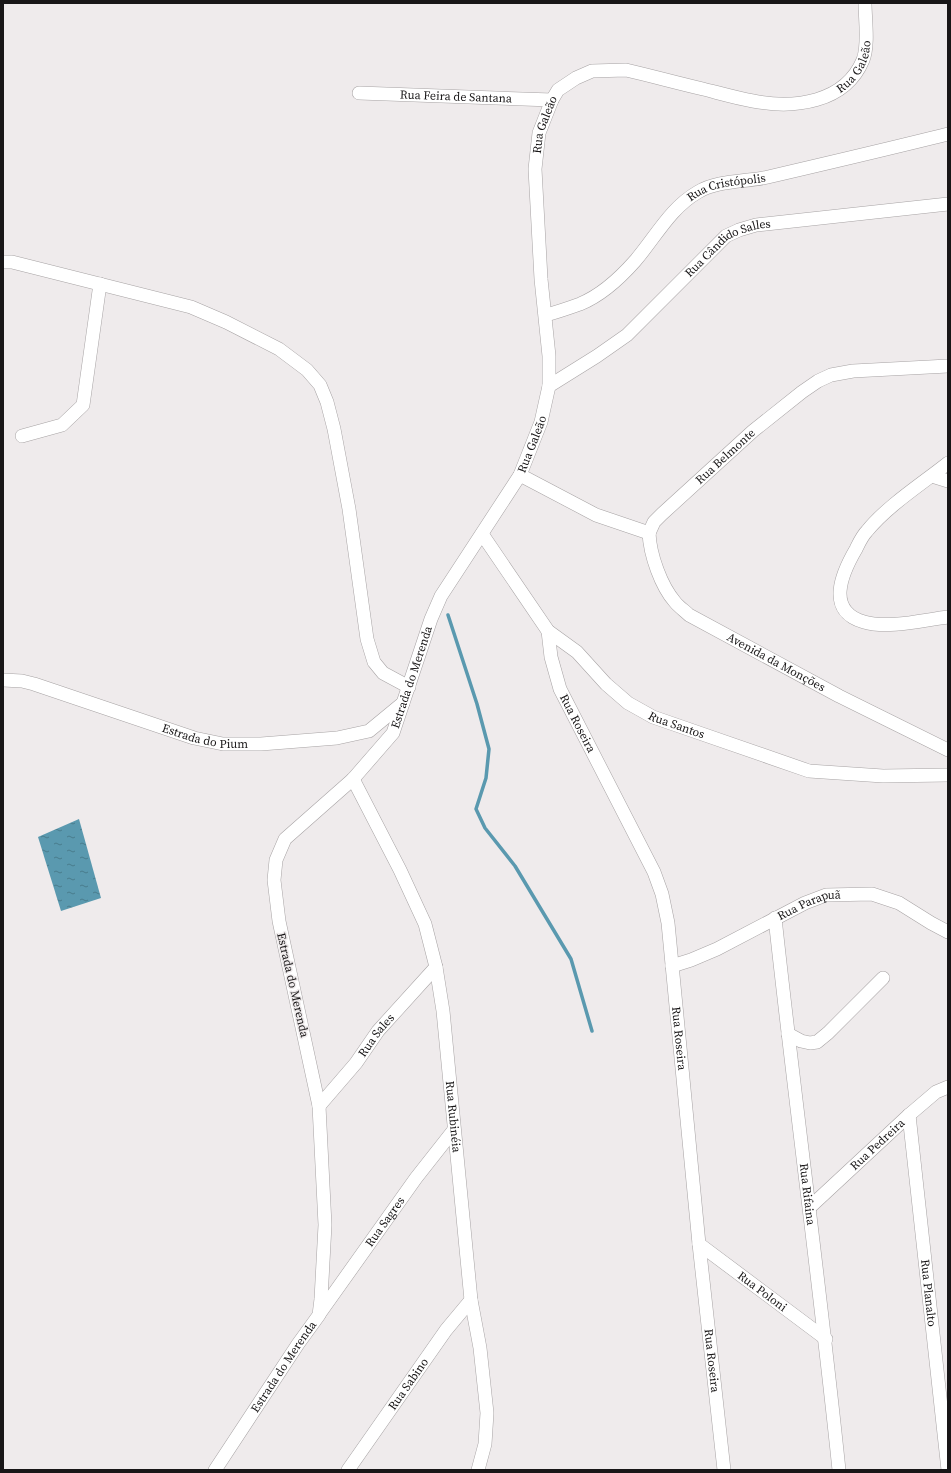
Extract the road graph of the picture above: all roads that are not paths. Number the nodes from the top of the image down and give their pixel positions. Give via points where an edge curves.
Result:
1 (865, 3) edge
2 (359, 92) dead end
3 (552, 100) junction
4 (948, 134) edge
5 (948, 204) edge
6 (3, 262) edge
7 (100, 284) junction
8 (546, 315) junction
9 (948, 366) edge
10 (549, 386) junction
11 (22, 436) dead end
12 (948, 463) edge
13 (520, 475) junction
14 (932, 476) junction
15 (948, 481) edge
16 (649, 533) junction
17 (482, 534) junction
18 (948, 617) edge
19 (548, 632) junction
20 (3, 680) edge
21 (409, 687) junction
22 (403, 703) junction
23 (369, 731) junction
24 (383, 745) junction
25 (948, 750) edge
26 (948, 775) edge
27 (353, 778) junction
28 (775, 918) junction
29 (948, 932) edge
30 (672, 966) junction
31 (436, 967) junction
32 (883, 978) dead end
33 (788, 1034) junction
34 (948, 1087) edge
35 (319, 1106) junction
36 (909, 1115) junction
37 (453, 1130) junction
38 (810, 1207) junction
39 (699, 1244) junction
40 (471, 1300) junction
41 (319, 1315) junction
42 (826, 1339) junction
43 (215, 1470) edge
44 (348, 1470) edge
45 (478, 1470) edge
46 (724, 1470) edge
47 (840, 1470) edge
48 (948, 1470) edge

1 - 3 street, Rua Galeão via 864,59 857,73 846,85 828,96 808,102 753,102 626,70 610,70 592,71 576,78 558,90
2 - 3 street, Rua Feira de Santana
3 - 8 street, Rua Galeão via 539,133 535,169 541,279
4 - 8 street, Rua Cristópolis via 765,177 719,184 699,191 672,213 619,278 581,304
5 - 10 street, Rua Cândido Salles via 756,225 739,230 726,236 627,335
6 - 7 street
7 - 11 street via 83,405 62,425
7 - 21 street via 191,307 226,322 279,349 307,370 320,385 328,402 334,429 349,509 369,645 374,662 383,673
8 - 10 street, Rua Galeão
9 - 16 street, Rua Belmonte via 853,371 831,375 818,381 753,431 662,514 654,522
10 - 13 street, Rua Galeão via 541,422
12 - 14 street
13 - 16 street via 596,515
13 - 17 street, Rua Galeão
14 - 15 street
14 - 18 street via 892,506 867,531 841,578 840,597 847,612 864,622 889,625
16 - 25 street, Avenida da Monções via 652,557 668,592 676,604 689,615 839,696
17 - 19 street, Rua Santos
17 - 21 street, Estrada do Merenda via 441,596
19 - 26 street, Rua Santos via 577,652 606,684 628,703 653,717 809,771 883,776
19 - 30 street, Rua Roseira via 560,689 654,872 668,923
20 - 23 street, Estrada do Pium via 34,684 194,738 223,744 337,738
21 - 22 street, Estrada do Merenda
22 - 23 street, Estrada do Pium
22 - 24 street, Estrada do Merenda via 393,732
23 - 24 street via 378,736
24 - 27 street, Estrada do Merenda
27 - 31 street, Rua Rubinéia via 425,924
27 - 35 street, Estrada do Merenda via 285,839 276,860 274,880 279,921
28 - 29 street, Rua Parapuã via 826,895 872,894 899,903
28 - 30 street, Rua Parapuã via 717,949
28 - 33 street, Rua Rifaina
30 - 39 street, Rua Roseira
31 - 35 street, Rua Sales via 378,1032 356,1063
31 - 37 street, Rua Rubinéia via 443,1011
32 - 33 street via 817,1042 810,1043
33 - 38 street, Rua Rifaina
34 - 36 street, Rua Pedreira via 936,1092
35 - 41 street, Estrada do Merenda via 325,1225
36 - 38 street, Rua Pedreira
36 - 48 street, Rua Planalto
37 - 40 street, Rua Rubinéia
37 - 41 street, Rua Sagres
38 - 42 street, Rua Rifaina
39 - 42 street, Rua Poloni
39 - 46 street, Rua Roseira
40 - 44 street, Rua Sabino via 442,1336
40 - 45 street, Rua Rubinéia via 480,1348 487,1413 485,1444
41 - 43 street, Estrada do Merenda
42 - 47 street, Rua Rifaina

